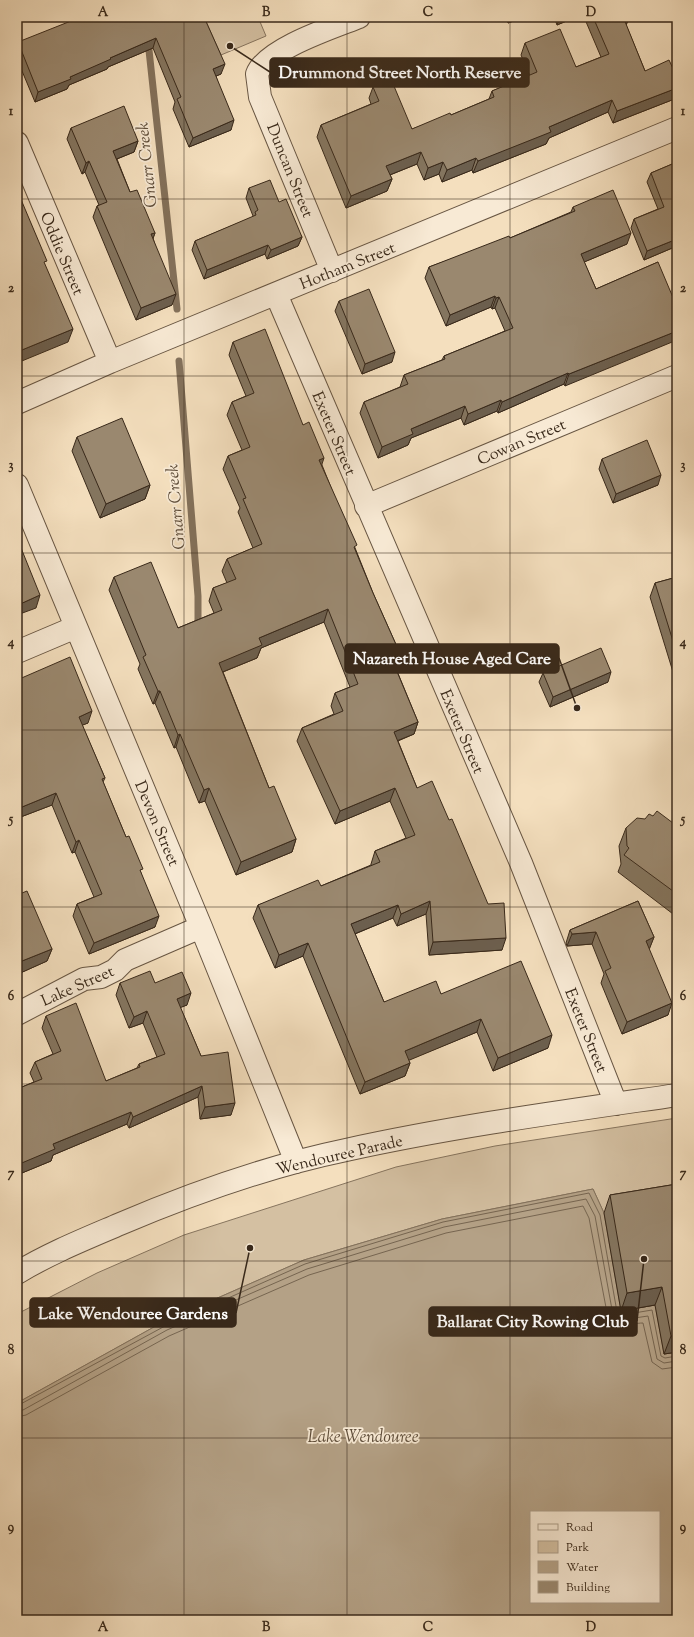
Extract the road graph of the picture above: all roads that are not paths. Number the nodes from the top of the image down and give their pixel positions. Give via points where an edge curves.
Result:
1 (358, 17) edge
2 (677, 128) edge
3 (19, 152) edge
4 (332, 272) junction
5 (276, 294) junction
6 (110, 362) junction
7 (677, 376) edge
8 (17, 403) edge
9 (17, 485) edge
10 (366, 506) junction
11 (76, 627) junction
12 (17, 652) edge
13 (201, 927) junction
14 (17, 1014) edge
15 (677, 1094) edge
16 (616, 1104) junction
17 (296, 1162) junction
18 (17, 1272) edge

1 - 4 street, Duncan Street via 285,48 260,68 256,81 260,97
2 - 4 street, Hotham Street
3 - 6 street, Oddie Street
4 - 5 street, Hotham Street
5 - 6 street, Hotham Street
5 - 10 street, Exeter Street
6 - 8 street, Hotham Street
7 - 10 street, Cowan Street
9 - 11 street, Devon Street
10 - 16 street, Exeter Street via 521,863
11 - 12 street
11 - 13 street, Devon Street
13 - 14 street, Lake Street via 125,960 108,974 84,979
13 - 17 street, Devon Street
15 - 16 street, Wendouree Parade
16 - 17 street, Wendouree Parade via 536,1115 347,1149
17 - 18 street, Wendouree Parade via 157,1208 74,1243

